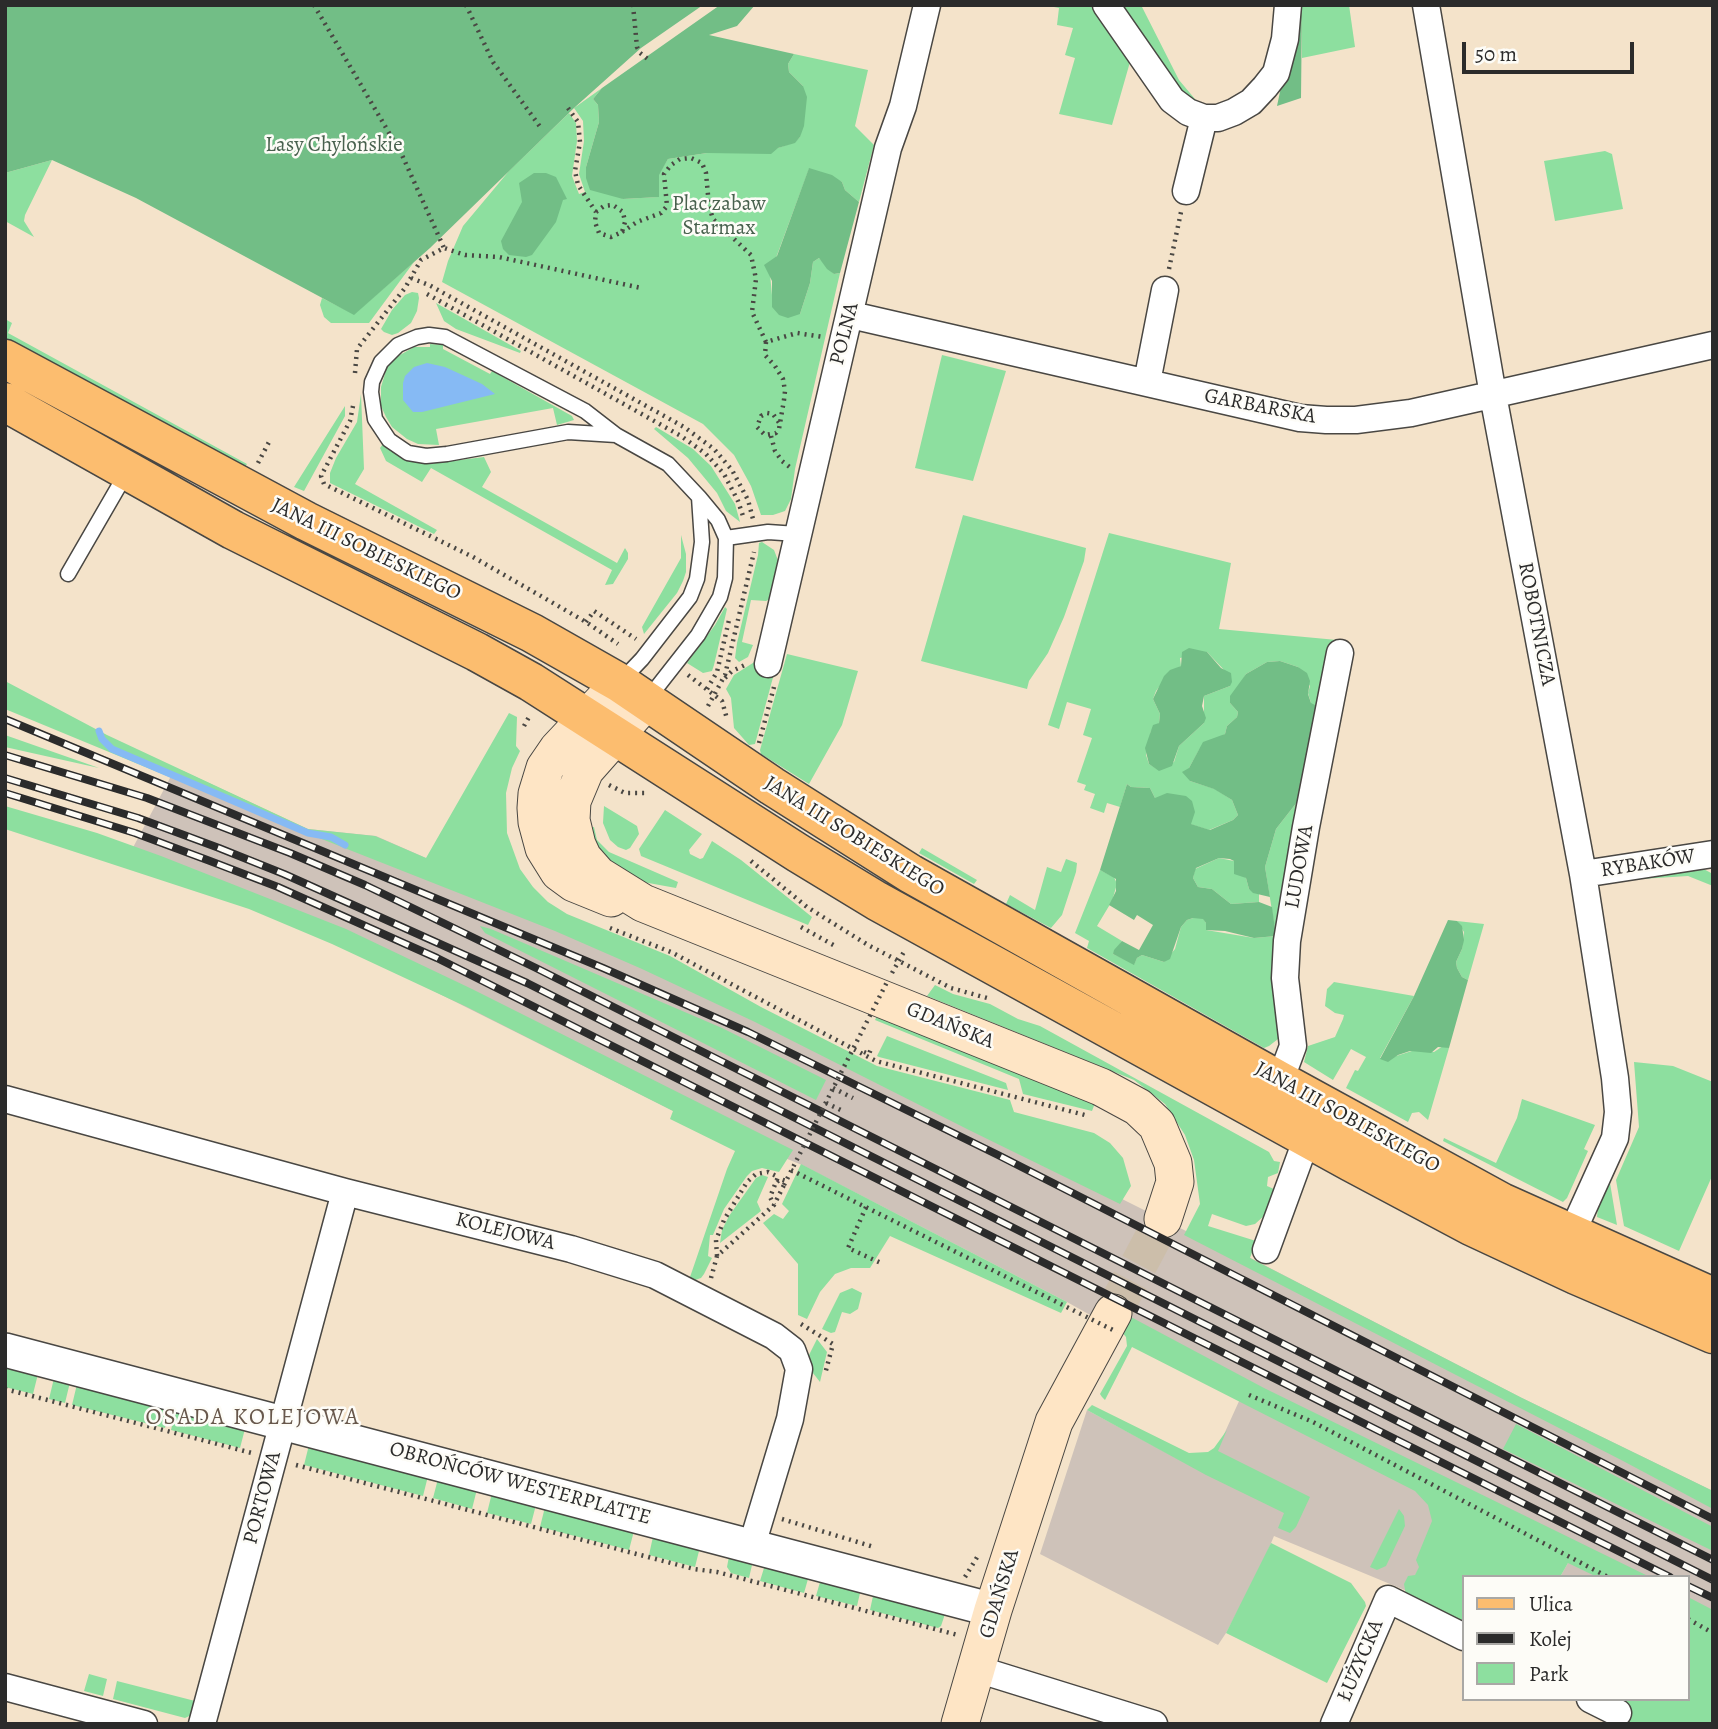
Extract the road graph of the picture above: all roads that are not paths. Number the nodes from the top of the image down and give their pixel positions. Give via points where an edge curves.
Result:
1 (927, 5) edge
2 (1107, 5) edge
3 (1288, 5) edge
4 (1426, 5) edge
5 (1203, 118) junction
6 (1186, 191) road end
7 (1165, 290) road end
8 (851, 315) junction
9 (1713, 345) edge
10 (5, 359) edge
11 (1147, 382) junction
12 (1493, 395) junction
13 (5, 402) edge
14 (616, 435) junction
15 (128, 471) junction
16 (699, 497) junction
17 (797, 534) junction
18 (726, 538) junction
19 (68, 574) dead end
20 (1340, 653) dead end
21 (768, 664) road end
22 (633, 692) junction
23 (602, 726) junction
24 (1713, 854) edge
25 (1583, 874) junction
26 (1280, 1081) junction
27 (5, 1099) edge
28 (1307, 1138) junction
29 (345, 1192) junction
30 (1163, 1219) tunnel mouth
31 (1571, 1235) junction
32 (1266, 1250) dead end
33 (1713, 1297) edge
34 (1115, 1322) tunnel mouth
35 (1713, 1334) edge
36 (5, 1350) edge
37 (283, 1422) junction
38 (752, 1545) junction
39 (993, 1610) junction
40 (1462, 1636) edge
41 (977, 1669) junction
42 (5, 1686) edge
43 (1594, 1701) edge
44 (1618, 1713) dead end
45 (144, 1724) edge
46 (202, 1724) edge
47 (960, 1724) edge
48 (1154, 1724) edge
49 (1334, 1724) edge

1 - 8 street, POLNA via 888,148
2 - 5 street via 1172,100
3 - 5 street via 1276,73 1265,88 1234,111
4 - 12 street, ROBOTNICZA
5 - 6 street
7 - 11 street
8 - 11 street, GARBARSKA
8 - 17 street, POLNA
9 - 12 street, GARBARSKA
10 - 22 main road, JANA III SOBIESKIEGO via 306,521 533,632
11 - 12 street, GARBARSKA via 1326,420 1411,413
12 - 25 street, ROBOTNICZA
13 - 15 main road, JANA III SOBIESKIEGO
14 - 14 lane via 585,411 445,337 429,335 397,345 381,362 372,382 375,419 389,440 408,453 447,454 568,432
14 - 16 lane via 668,464
15 - 19 lane
15 - 23 main road, JANA III SOBIESKIEGO via 296,563 477,652
16 - 18 lane
16 - 22 lane via 702,542 697,579 690,597 642,659
17 - 18 lane via 768,532
17 - 21 street, POLNA
18 - 22 lane via 720,597 698,635
20 - 26 street, LUDOWA via 1287,941 1285,978 1293,1046
22 - 23 main road, GDAŃSKA
22 - 26 main road, JANA III SOBIESKIEGO via 911,874
23 - 28 main road, JANA III SOBIESKIEGO via 877,901
23 - 30 main road, GDAŃSKA via 572,801 571,820 580,852 598,875 643,903 1101,1087 1138,1107 1157,1125 1173,1163 1175,1182
24 - 25 street, RYBAKÓW
25 - 31 street, ROBOTNICZA via 1618,1112 1615,1138
26 - 31 main road, JANA III SOBIESKIEGO via 1501,1202
27 - 29 street, KOLEJOWA
28 - 32 street
28 - 35 main road, JANA III SOBIESKIEGO via 1471,1226
29 - 37 street, PORTOWA
29 - 38 street, KOLEJOWA via 655,1275 785,1342 799,1369 790,1419
31 - 33 main road, JANA III SOBIESKIEGO
34 - 39 main road, GDAŃSKA via 1054,1422
36 - 37 street, OBROŃCÓW WESTERPLATTE
37 - 38 street, OBROŃCÓW WESTERPLATTE
37 - 46 street, PORTOWA
38 - 39 street, OBROŃCÓW WESTERPLATTE
39 - 41 main road, GDAŃSKA
40 - 49 street, ŁUŻYCKA via 1390,1595
41 - 47 main road, GDAŃSKA
41 - 48 street
42 - 45 street
43 - 44 street

